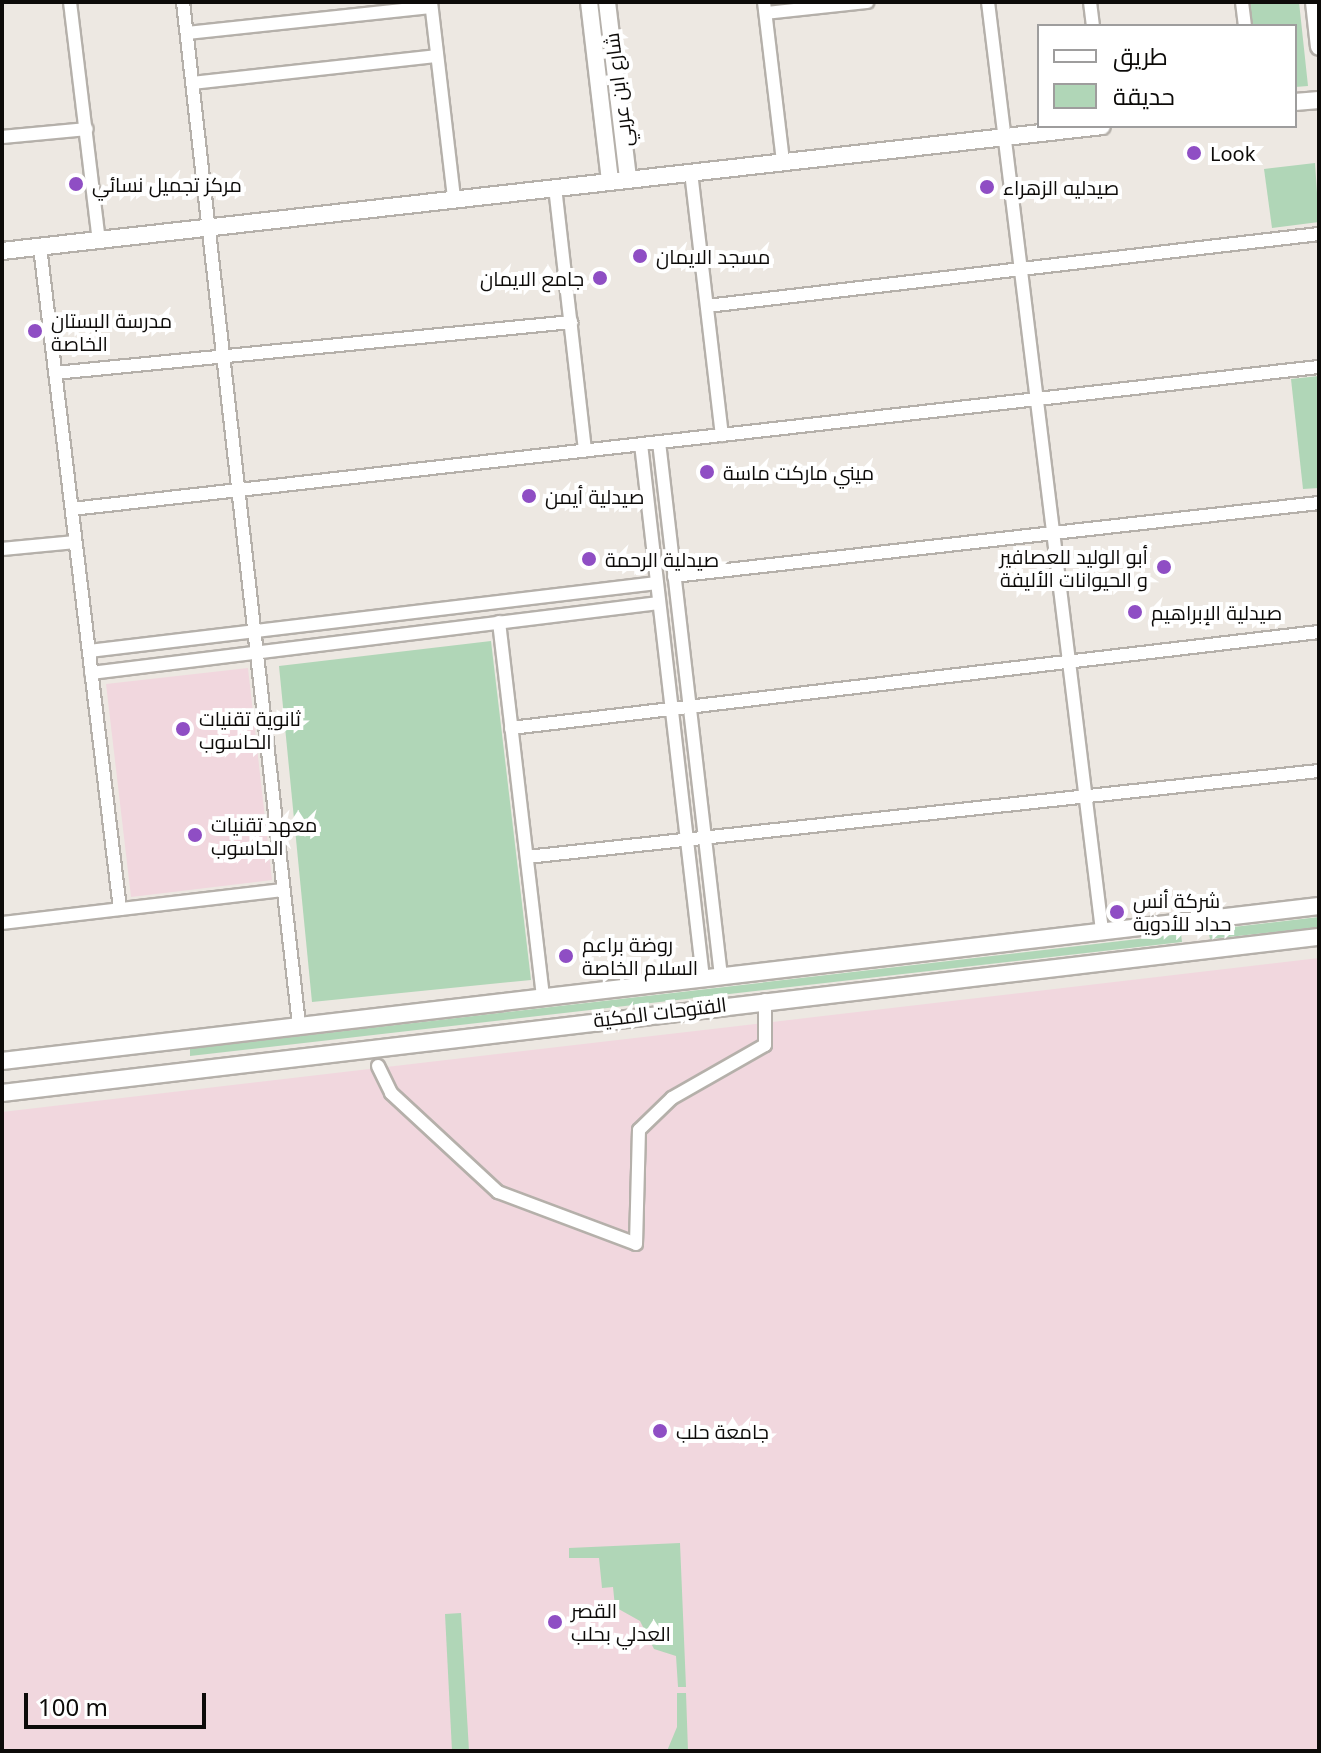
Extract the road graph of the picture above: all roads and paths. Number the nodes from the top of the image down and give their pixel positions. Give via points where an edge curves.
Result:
1 (70, 2) edge
2 (183, 2) edge
3 (589, 2) edge
4 (607, 2) edge
5 (867, 2) edge
6 (988, 2) edge
7 (1090, 2) edge
8 (1242, 2) edge
9 (1314, 2) edge
10 (431, 4) edge
11 (765, 7) edge
12 (1093, 24) edge
13 (1245, 24) edge
14 (187, 33) junction
15 (1319, 47) edge
16 (436, 56) junction
17 (192, 83) junction
18 (1319, 100) edge
19 (1297, 102) edge
20 (1086, 128) edge
21 (87, 129) junction
22 (2, 137) edge
23 (1005, 138) junction
24 (783, 161) junction
25 (691, 172) junction
26 (628, 179) junction
27 (610, 181) junction
28 (555, 187) junction
29 (454, 199) junction
30 (209, 228) junction
31 (1319, 234) edge
32 (99, 241) junction
33 (40, 247) junction
34 (2, 251) edge
35 (1021, 269) junction
36 (707, 306) junction
37 (571, 322) junction
38 (223, 356) junction
39 (1319, 367) edge
40 (55, 373) junction
41 (1041, 398) junction
42 (722, 435) junction
43 (659, 442) junction
44 (641, 444) junction
45 (585, 450) junction
46 (238, 490) junction
47 (1319, 503) edge
48 (72, 509) junction
49 (1056, 532) junction
50 (75, 542) junction
51 (2, 549) edge
52 (674, 576) junction
53 (657, 583) junction
54 (659, 603) junction
55 (499, 622) junction
56 (254, 631) junction
57 (1319, 632) edge
58 (89, 651) junction
59 (257, 653) junction
60 (1071, 661) junction
61 (91, 673) junction
62 (690, 707) junction
63 (672, 709) junction
64 (511, 728) junction
65 (1319, 771) edge
66 (1087, 796) junction
67 (705, 838) junction
68 (687, 840) junction
69 (527, 857) junction
70 (283, 890) junction
71 (1319, 906) edge
72 (120, 909) junction
73 (1192, 921) junction
74 (2, 923) edge
75 (1102, 931) junction
76 (1319, 937) edge
77 (1195, 951) junction
78 (721, 976) junction
79 (703, 978) junction
80 (543, 997) junction
81 (765, 1000) junction
82 (299, 1025) junction
83 (172, 1040) junction
84 (2, 1061) edge
85 (378, 1066) dead end
86 (176, 1068) junction
87 (2, 1093) edge

1 - 21 street
2 - 14 street
3 - 27 street
4 - 26 street, شارع ابن عربي
5 - 11 street
6 - 23 street
7 - 12 street
8 - 13 street
9 - 15 street
10 - 14 street
10 - 16 street
11 - 24 street
14 - 17 street
16 - 17 street
16 - 29 street
17 - 30 street
18 - 19 street
20 - 23 street
21 - 22 street
21 - 32 street
23 - 24 street
23 - 35 street
24 - 25 street
25 - 26 street
25 - 36 street
26 - 27 street
27 - 28 street
28 - 29 street
28 - 37 street
29 - 30 street
30 - 32 street
30 - 38 street
31 - 35 street
32 - 33 street
33 - 34 street
33 - 40 street
35 - 36 street
35 - 41 street
36 - 42 street
37 - 38 street
37 - 45 street
38 - 40 street
38 - 46 street
39 - 41 street
40 - 48 street
41 - 42 street
41 - 49 street
42 - 43 street
43 - 44 street
43 - 52 street
44 - 45 street
44 - 53 street
45 - 46 street
46 - 48 street
46 - 56 street
47 - 49 street
48 - 50 street
49 - 52 street
49 - 60 street
50 - 51 street
50 - 58 street
52 - 62 street
53 - 54 street
53 - 56 street
54 - 55 street
54 - 63 street
55 - 59 street
55 - 64 street
56 - 58 street
56 - 59 street
57 - 60 street
58 - 61 street
59 - 61 street
59 - 70 street
60 - 62 street
60 - 66 street
61 - 72 street
62 - 63 street
62 - 67 street
63 - 64 street
63 - 68 street
64 - 69 street
65 - 66 street
66 - 67 street
66 - 75 street
67 - 68 street
67 - 78 street
68 - 69 street
68 - 79 street
69 - 80 street
70 - 72 street
70 - 82 street
71 - 73 street
72 - 74 street
73 - 75 street
73 - 77 street
75 - 78 street
76 - 77 street, الفتوحات المكية
77 - 81 street, الفتوحات المكية
78 - 79 street
79 - 80 street
80 - 82 street
81 - 85 street via 765,1045 672,1098 639,1130 636,1244 498,1192 391,1093
81 - 86 street, الفتوحات المكية
82 - 83 street
83 - 84 street
83 - 86 street
86 - 87 street, الفتوحات المكية

